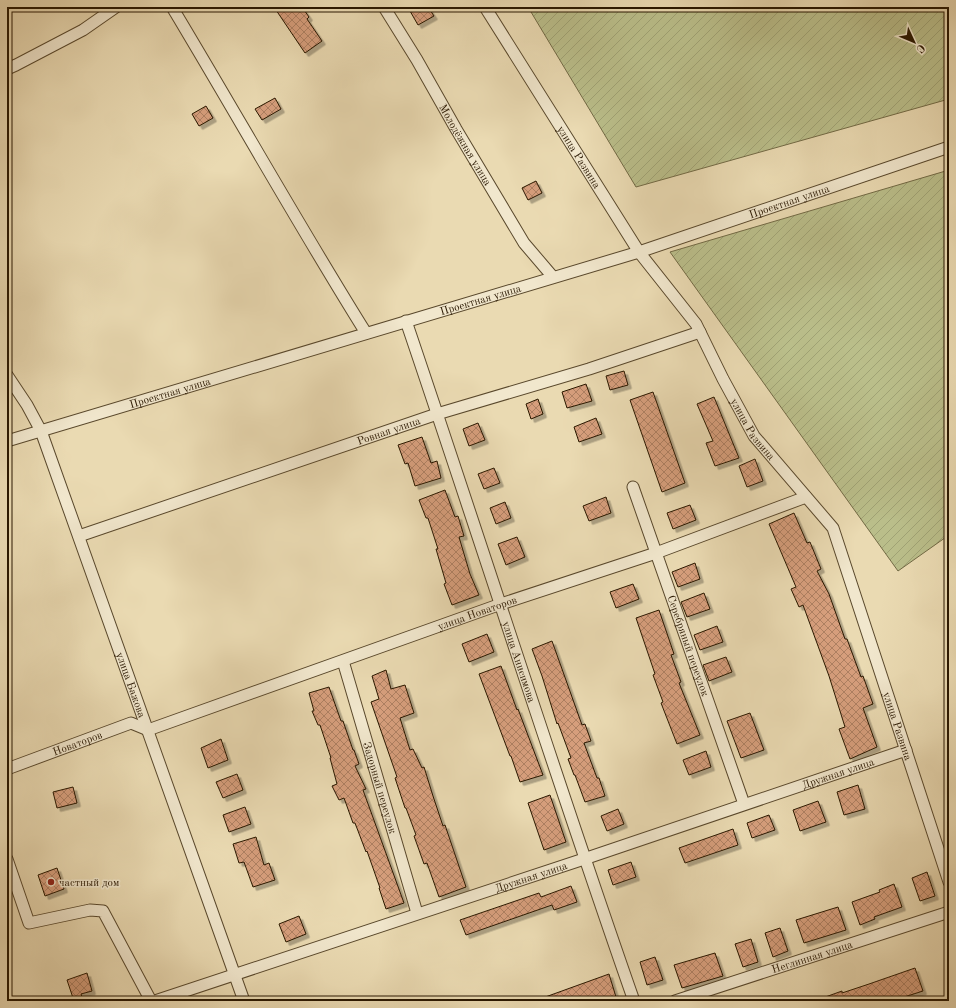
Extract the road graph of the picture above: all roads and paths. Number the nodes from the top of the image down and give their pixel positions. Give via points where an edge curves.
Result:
1 (116, 7) edge
2 (172, 7) edge
3 (384, 7) edge
4 (485, 7) edge
5 (7, 69) edge
6 (949, 147) edge
7 (639, 252) junction
8 (553, 278) junction
9 (406, 321) junction
10 (700, 332) junction
11 (366, 333) junction
12 (7, 375) edge
13 (437, 414) junction
14 (41, 431) junction
15 (7, 441) edge
16 (633, 487) dead end
17 (806, 497) junction
18 (79, 536) junction
19 (656, 553) junction
20 (501, 604) junction
21 (343, 661) junction
22 (148, 730) junction
23 (906, 750) junction
24 (7, 769) edge
25 (744, 804) junction
26 (7, 859) edge
27 (584, 859) junction
28 (949, 882) edge
29 (949, 912) edge
30 (417, 913) junction
31 (235, 974) junction
32 (151, 1001) edge
33 (155, 1001) edge
34 (244, 1001) edge
35 (634, 1001) edge
36 (676, 1001) edge

1 - 5 street via 83,30
2 - 11 street
3 - 8 street, Молодёжная улица via 524,243
4 - 7 street, улица Развина
6 - 7 street, Проектная улица
7 - 8 street, Проектная улица
7 - 10 street, улица Развина
8 - 9 street, Проектная улица
9 - 11 street, Проектная улица
9 - 13 street, улица Анисимова
10 - 13 street, Ровная улица via 589,369
10 - 17 street, улица Развина via 754,436
11 - 14 street, Проектная улица
12 - 14 street, улица Бажова
13 - 18 street, Ровная улица
13 - 20 street, улица Анисимова
14 - 15 street, Проектная улица
14 - 18 street, улица Бажова
16 - 19 street, Серебряный переулок
17 - 19 street, улица Новаторов
17 - 23 street, улица Развина via 833,528
18 - 22 street, улица Бажова
19 - 20 street, улица Новаторов
19 - 25 street, Серебряный переулок
20 - 21 street, улица Новаторов
20 - 27 street, улица Анисимова
21 - 22 street, улица Новаторов
21 - 30 street, Задорный переулок
22 - 24 street, Новаторов via 131,723
22 - 31 street, улица Бажова
23 - 25 street, Дружная улица
23 - 28 street, улица Развина
25 - 27 street, Дружная улица
26 - 32 street via 29,923 90,910 103,911
27 - 30 street, Дружная улица
27 - 35 street, улица Анисимова
29 - 36 street, Неглинная улица
30 - 31 street, Дружная улица
31 - 33 street, Дружная улица
31 - 34 street, улица Бажова

